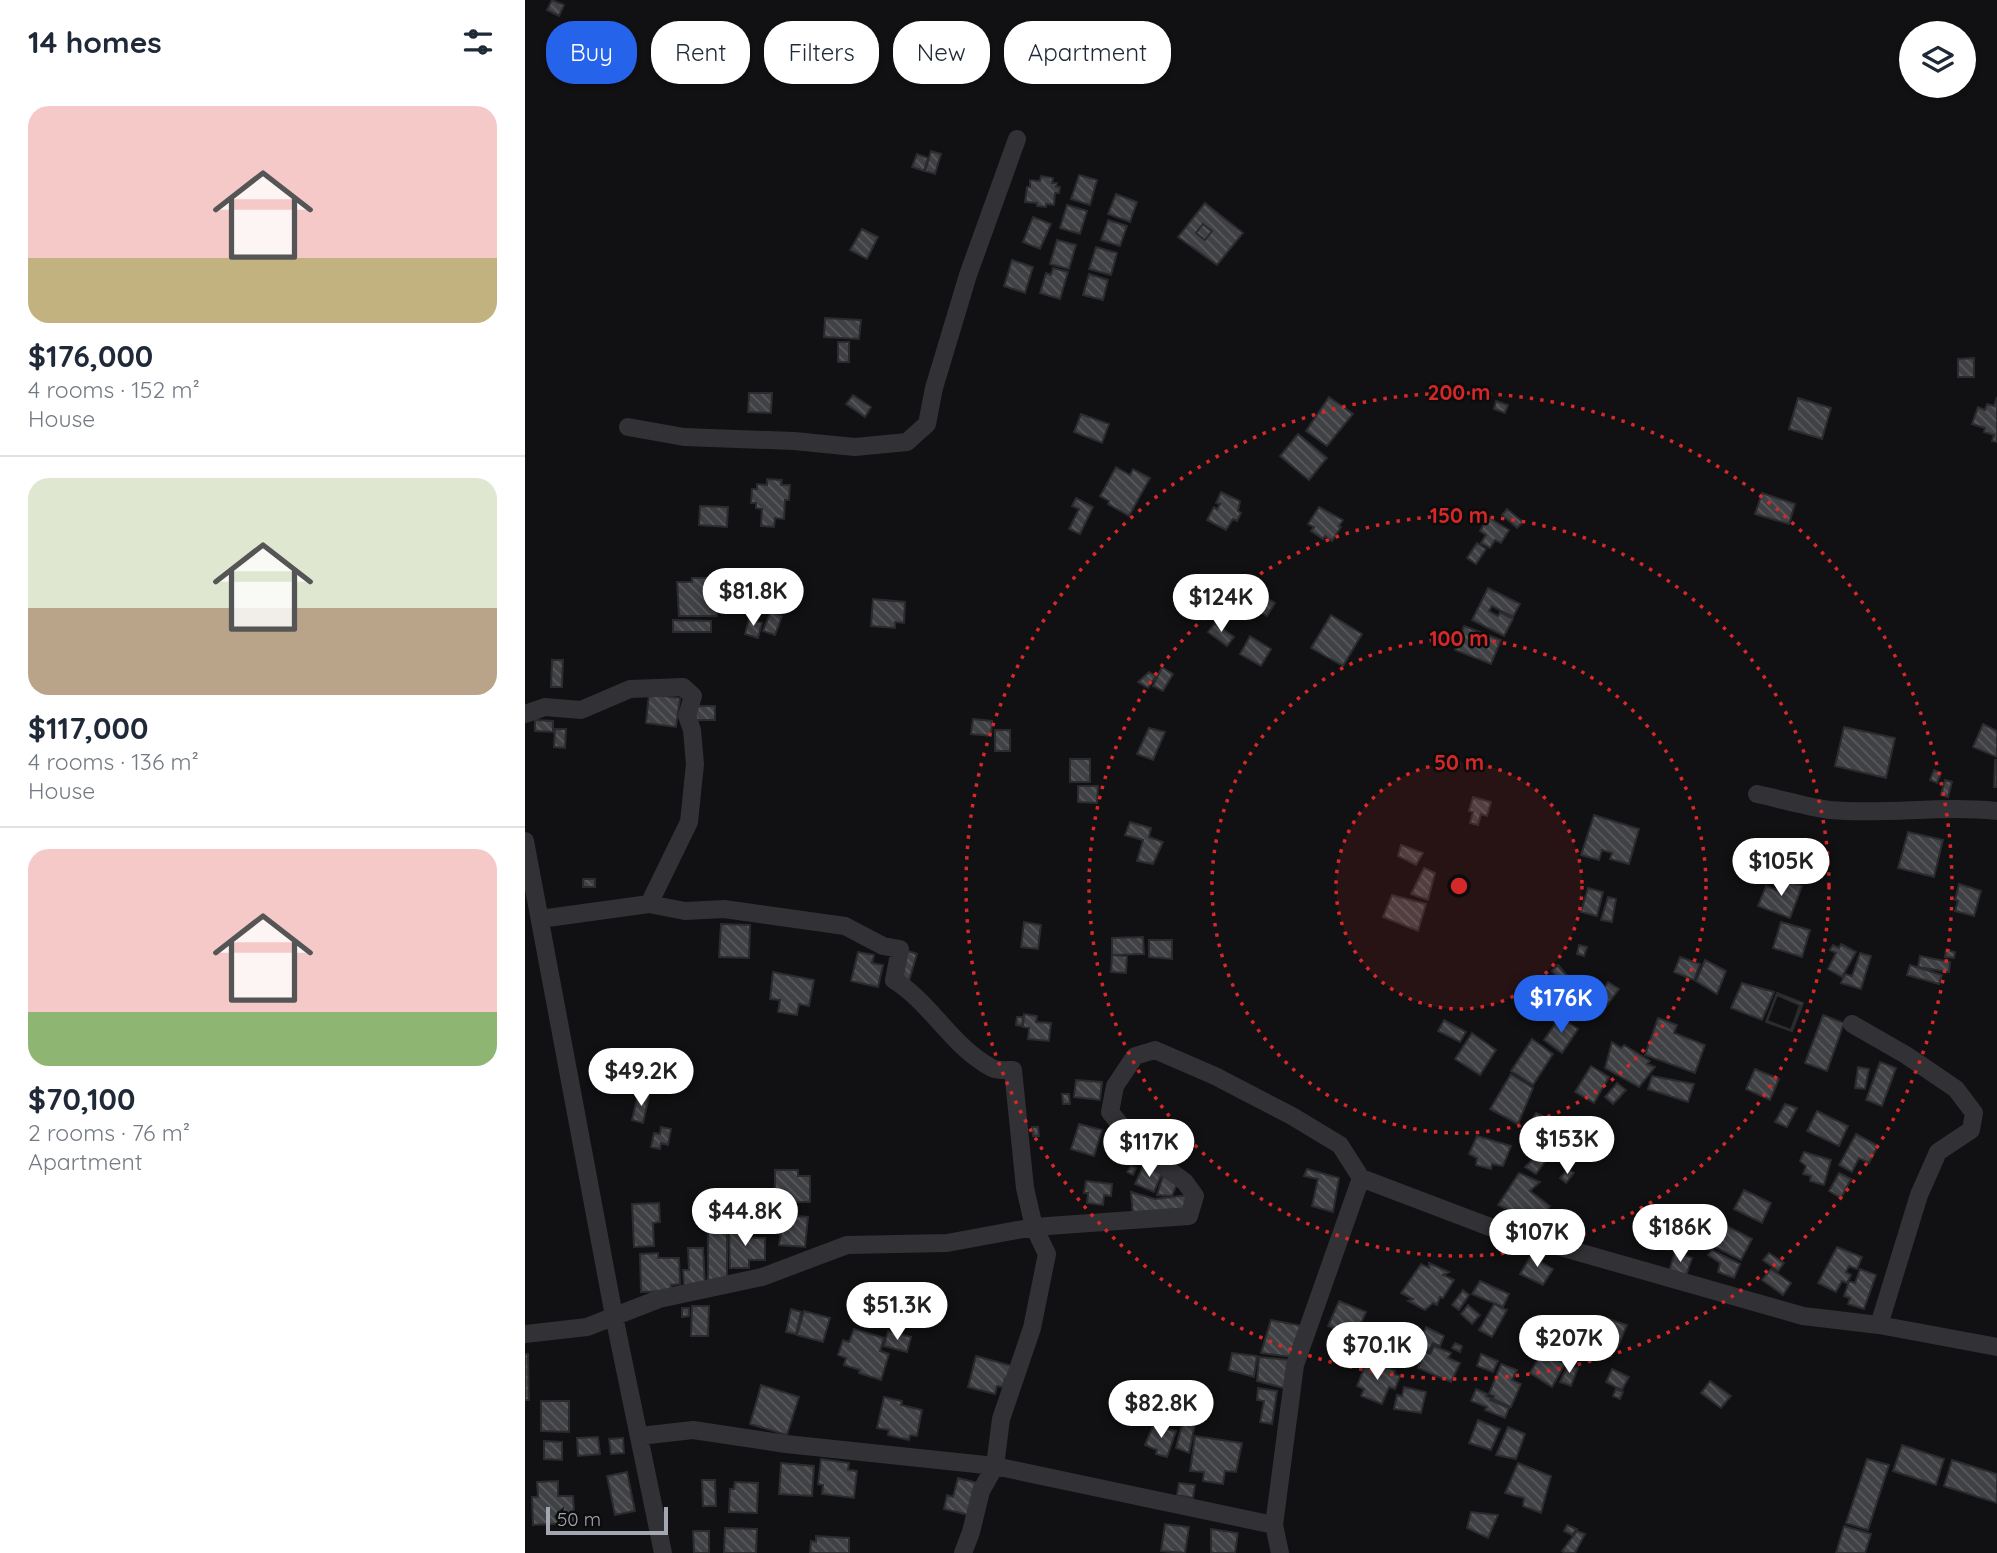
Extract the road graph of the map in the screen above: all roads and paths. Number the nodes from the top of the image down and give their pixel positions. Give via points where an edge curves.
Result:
1 (1017, 139) dead end
2 (628, 427) dead end
3 (525, 714) edge
4 (1757, 794) dead end
5 (1997, 811) edge
6 (525, 841) edge
7 (649, 904) junction
8 (540, 919) junction
9 (1853, 1024) dead end
10 (1361, 1178) junction
11 (1034, 1227) junction
12 (614, 1316) junction
13 (1879, 1325) junction
14 (525, 1334) edge
15 (1997, 1347) edge
16 (640, 1436) junction
17 (995, 1466) junction
18 (1274, 1525) junction
19 (663, 1553) edge
20 (963, 1553) edge
21 (1280, 1553) edge

1 - 2 street via 968,275 927,424 907,442 855,447 684,437
3 - 7 street via 545,707 580,710 630,689 683,687 693,696 687,716 695,764 688,821
4 - 5 street via 1829,810 1963,807
6 - 8 street
7 - 8 street
7 - 11 street via 845,926 883,946 900,949 894,980 993,1069 1013,1070 1025,1188
8 - 12 street
9 - 13 street via 1957,1089 1974,1113 1971,1130 1938,1152 1919,1195
10 - 11 street via 1340,1145 1215,1076 1155,1050 1135,1056 1115,1086 1110,1112 1139,1147 1185,1182 1195,1196 1189,1216
10 - 13 street via 1490,1227 1648,1273 1803,1316
10 - 18 street via 1295,1365
11 - 12 street via 947,1243 847,1245 762,1277 659,1299
11 - 17 street via 1047,1254 1032,1328 1001,1419
12 - 14 street via 587,1327
12 - 16 street
13 - 15 street
16 - 17 street via 693,1430
16 - 19 street
17 - 18 street
17 - 20 street via 981,1491
18 - 21 street

